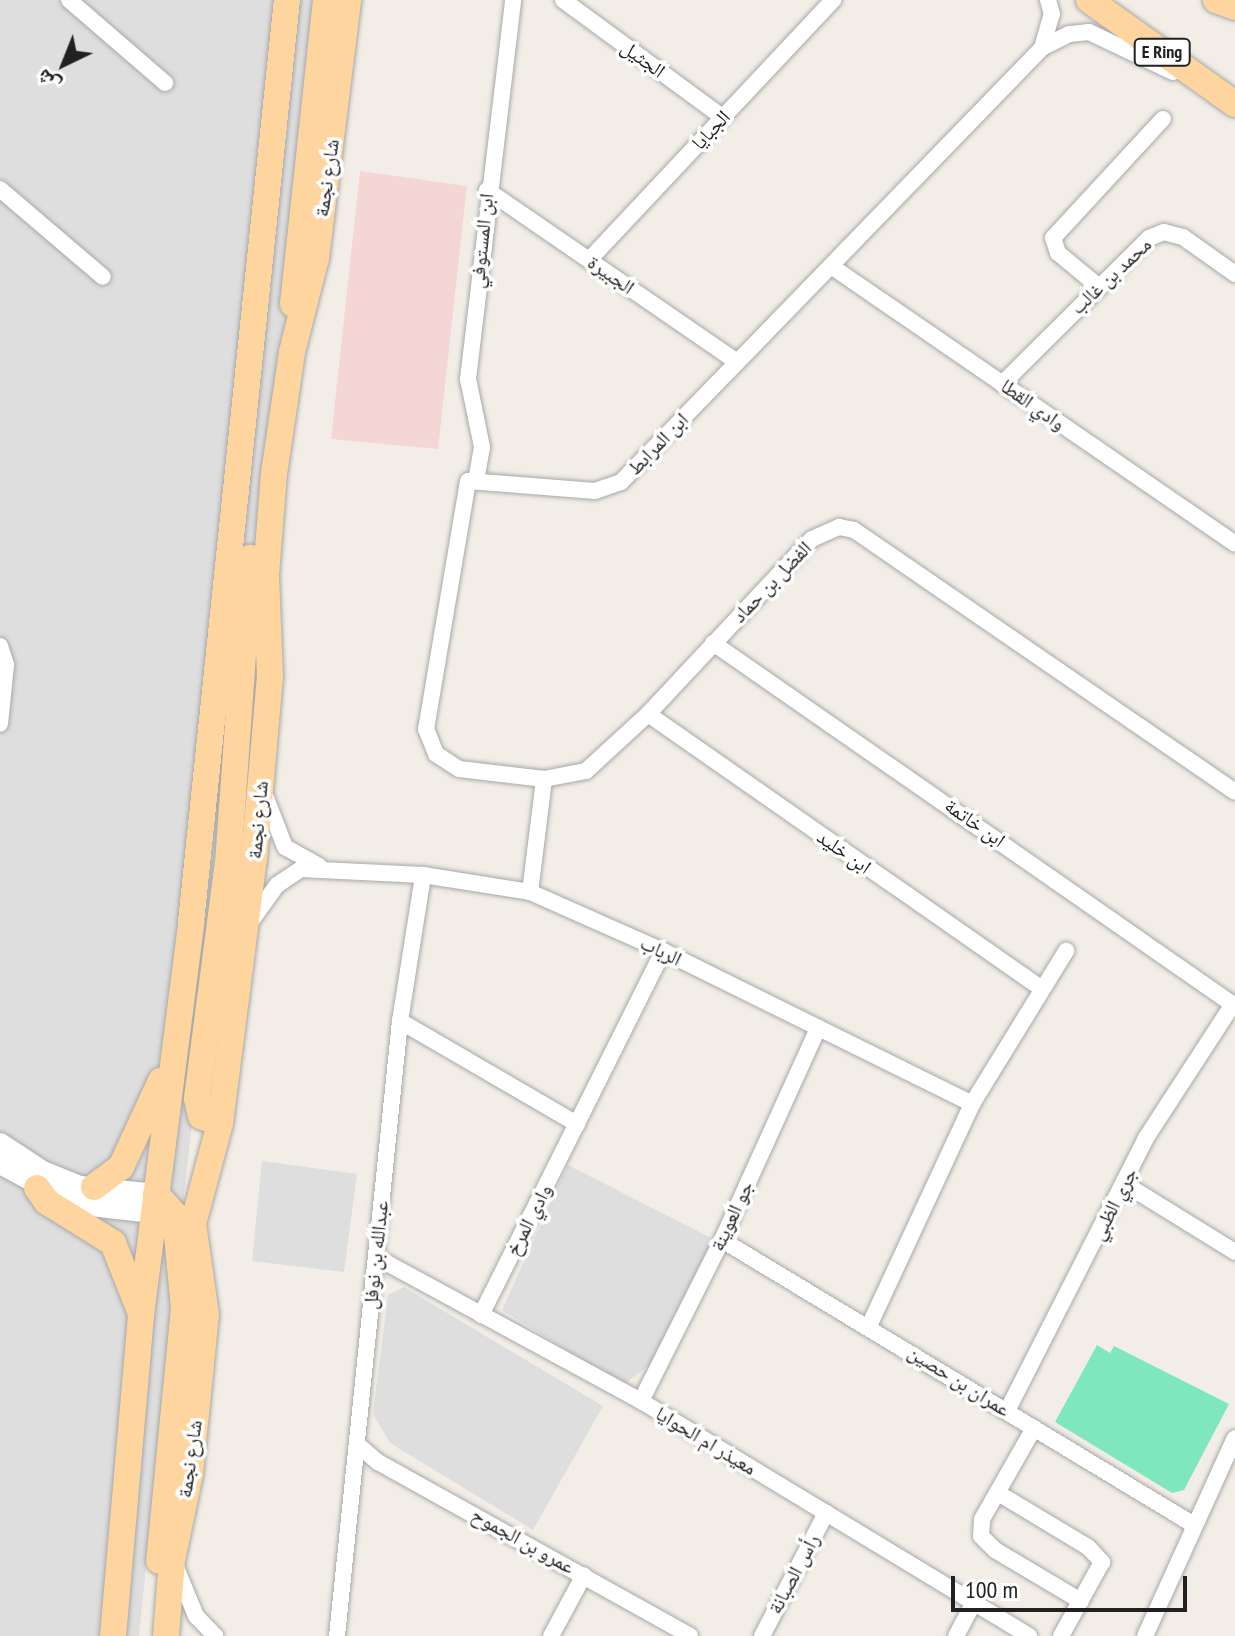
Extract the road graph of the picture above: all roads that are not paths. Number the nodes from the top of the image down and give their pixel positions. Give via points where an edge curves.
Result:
1 (69, 0) edge
2 (287, 0) edge
3 (326, 0) edge
4 (348, 0) edge
5 (513, 0) edge
6 (563, 0) edge
7 (833, 0) edge
8 (1048, 0) edge
9 (1089, 0) edge
10 (1216, 0) edge
11 (1229, 0) edge
12 (1235, 6) edge
13 (1042, 48) junction
14 (165, 83) dead end
15 (1234, 103) edge
16 (722, 117) junction
17 (1163, 119) dead end
18 (487, 190) junction
19 (1, 191) edge
20 (589, 260) junction
21 (831, 266) junction
22 (1235, 274) edge
23 (103, 277) dead end
24 (1098, 286) junction
25 (292, 352) junction
26 (736, 361) junction
27 (1002, 384) junction
28 (241, 475) junction
29 (476, 481) junction
30 (1235, 544) edge
31 (713, 643) junction
32 (0, 646) edge
33 (648, 714) junction
34 (0, 724) edge
35 (544, 779) junction
36 (261, 783) junction
37 (1235, 792) edge
38 (328, 869) junction
39 (423, 875) junction
40 (530, 892) junction
41 (244, 933) junction
42 (663, 951) junction
43 (1066, 951) dead end
44 (1041, 988) junction
45 (1234, 1005) edge
46 (400, 1021) junction
47 (818, 1028) junction
48 (174, 1044) junction
49 (972, 1104) junction
50 (220, 1123) junction
51 (577, 1124) junction
52 (0, 1143) edge
53 (1, 1165) edge
54 (1125, 1184) junction
55 (94, 1187) junction
56 (37, 1188) junction
57 (170, 1208) junction
58 (722, 1240) junction
59 (1235, 1252) edge
60 (376, 1257) junction
61 (142, 1308) junction
62 (481, 1315) junction
63 (869, 1326) junction
64 (641, 1401) junction
65 (1007, 1411) junction
66 (1034, 1428) junction
67 (1235, 1438) edge
68 (357, 1444) junction
69 (171, 1449) junction
70 (998, 1493) junction
71 (826, 1513) junction
72 (1194, 1525) junction
73 (172, 1560) junction
74 (584, 1575) junction
75 (1081, 1601) junction
76 (974, 1602) junction
77 (113, 1636) edge
78 (154, 1636) edge
79 (166, 1636) edge
80 (215, 1636) edge
81 (337, 1636) edge
82 (551, 1636) edge
83 (690, 1636) edge
84 (762, 1636) edge
85 (956, 1636) edge
86 (1029, 1636) edge
87 (1061, 1636) edge
88 (1145, 1636) edge

1 - 14 street
2 - 28 main road, شارع نجمة
3 - 25 main road via 295,259
4 - 25 main road, شارع نجمة via 316,258
5 - 18 street, ابن المستوفي
6 - 16 street, الجثيل
7 - 16 street, الجبايا
8 - 13 street via 1052,14
9 - 15 main road, E Ring
10 - 12 main road
11 - 12 main road
13 - 15 street, ابن المرابط via 1069,34 1103,36
13 - 21 street, ابن المرابط
16 - 20 street, الجبايا
17 - 24 street via 1053,238 1058,253
18 - 20 street, الجبيرة
18 - 29 street, ابن المستوفي via 468,379 482,447
19 - 23 street
20 - 26 street, الجبيرة
21 - 26 street, ابن المرابط
21 - 27 street, وادي القطا
22 - 24 street, محمد بن غالب via 1183,237 1164,232 1135,248
24 - 27 street, محمد بن غالب
25 - 36 main road, شارع نجمة via 267,555 270,676
26 - 29 street, ابن المرابط via 631,474 608,489
27 - 30 street, وادي القطا
28 - 48 main road, شارع نجمة
28 - 50 main road via 250,562 228,864 197,1098 201,1116
29 - 35 street via 468,481 426,729 446,764
31 - 33 street, الفضل بن حماد
31 - 37 street, الفضل بن حماد via 812,539 825,530 854,530
31 - 45 street, ابن خاتمة
32 - 34 street via 6,665
33 - 35 street, الفضل بن حماد via 586,771
33 - 44 street, ابن خليد
35 - 40 street
36 - 38 street, الرباب via 285,847
36 - 41 main road, شارع نجمة
38 - 39 street, الرباب
38 - 41 street, الرباب via 301,869 284,877
39 - 40 street, الرباب
39 - 46 street, عبدالله بن نوفل
40 - 42 street, الرباب
41 - 50 main road, شارع نجمة
42 - 47 street, الرباب
42 - 51 street, وادي المرخ
43 - 44 street
44 - 49 street
45 - 54 street, جري الظبي via 1157,1119
46 - 51 street
46 - 60 street, عبدالله بن نوفل
47 - 49 street, الرباب
47 - 58 street, جو العوينة
48 - 55 main road via 128,1156 104,1184
48 - 57 main road, شارع نجمة
49 - 63 street
50 - 57 main road, شارع نجمة
51 - 62 street, وادي المرخ
52 - 55 street via 43,1171
53 - 56 street
54 - 59 street
54 - 65 street, جري الظبي
55 - 57 street
56 - 57 street via 74,1204
56 - 61 main road via 47,1202 113,1243
57 - 61 main road, شارع نجمة
57 - 69 main road via 184,1308
57 - 73 main road, شارع نجمة via 193,1224 206,1315 190,1474
58 - 63 street, عمران بن حصين
58 - 64 street, جو العوينة
60 - 62 street, معيذر ام الحوايا
60 - 68 street, عبدالله بن نوفل
61 - 69 main road via 157,1293 173,1310 163,1429
61 - 77 main road, شارع نجمة
62 - 64 street, معيذر ام الحوايا
63 - 65 street, عمران بن حصين
64 - 71 street, معيذر ام الحوايا
65 - 66 street, عمران بن حصين
66 - 70 street
66 - 72 street, عمران بن حصين
67 - 72 street
68 - 74 street, عمرو بن الجموح via 378,1462
68 - 81 street, عبدالله بن نوفل
69 - 78 main road
70 - 75 street via 980,1528 986,1543
70 - 75 street via 1097,1554 1101,1571
71 - 76 street, معيذر ام الحوايا
71 - 84 street, رأس الصبانة
72 - 88 street
73 - 79 main road, شارع نجمة
73 - 80 street via 196,1616
74 - 82 street
74 - 83 street, عمرو بن الجموح
75 - 87 street
76 - 85 street
76 - 86 street, معيذر ام الحوايا

